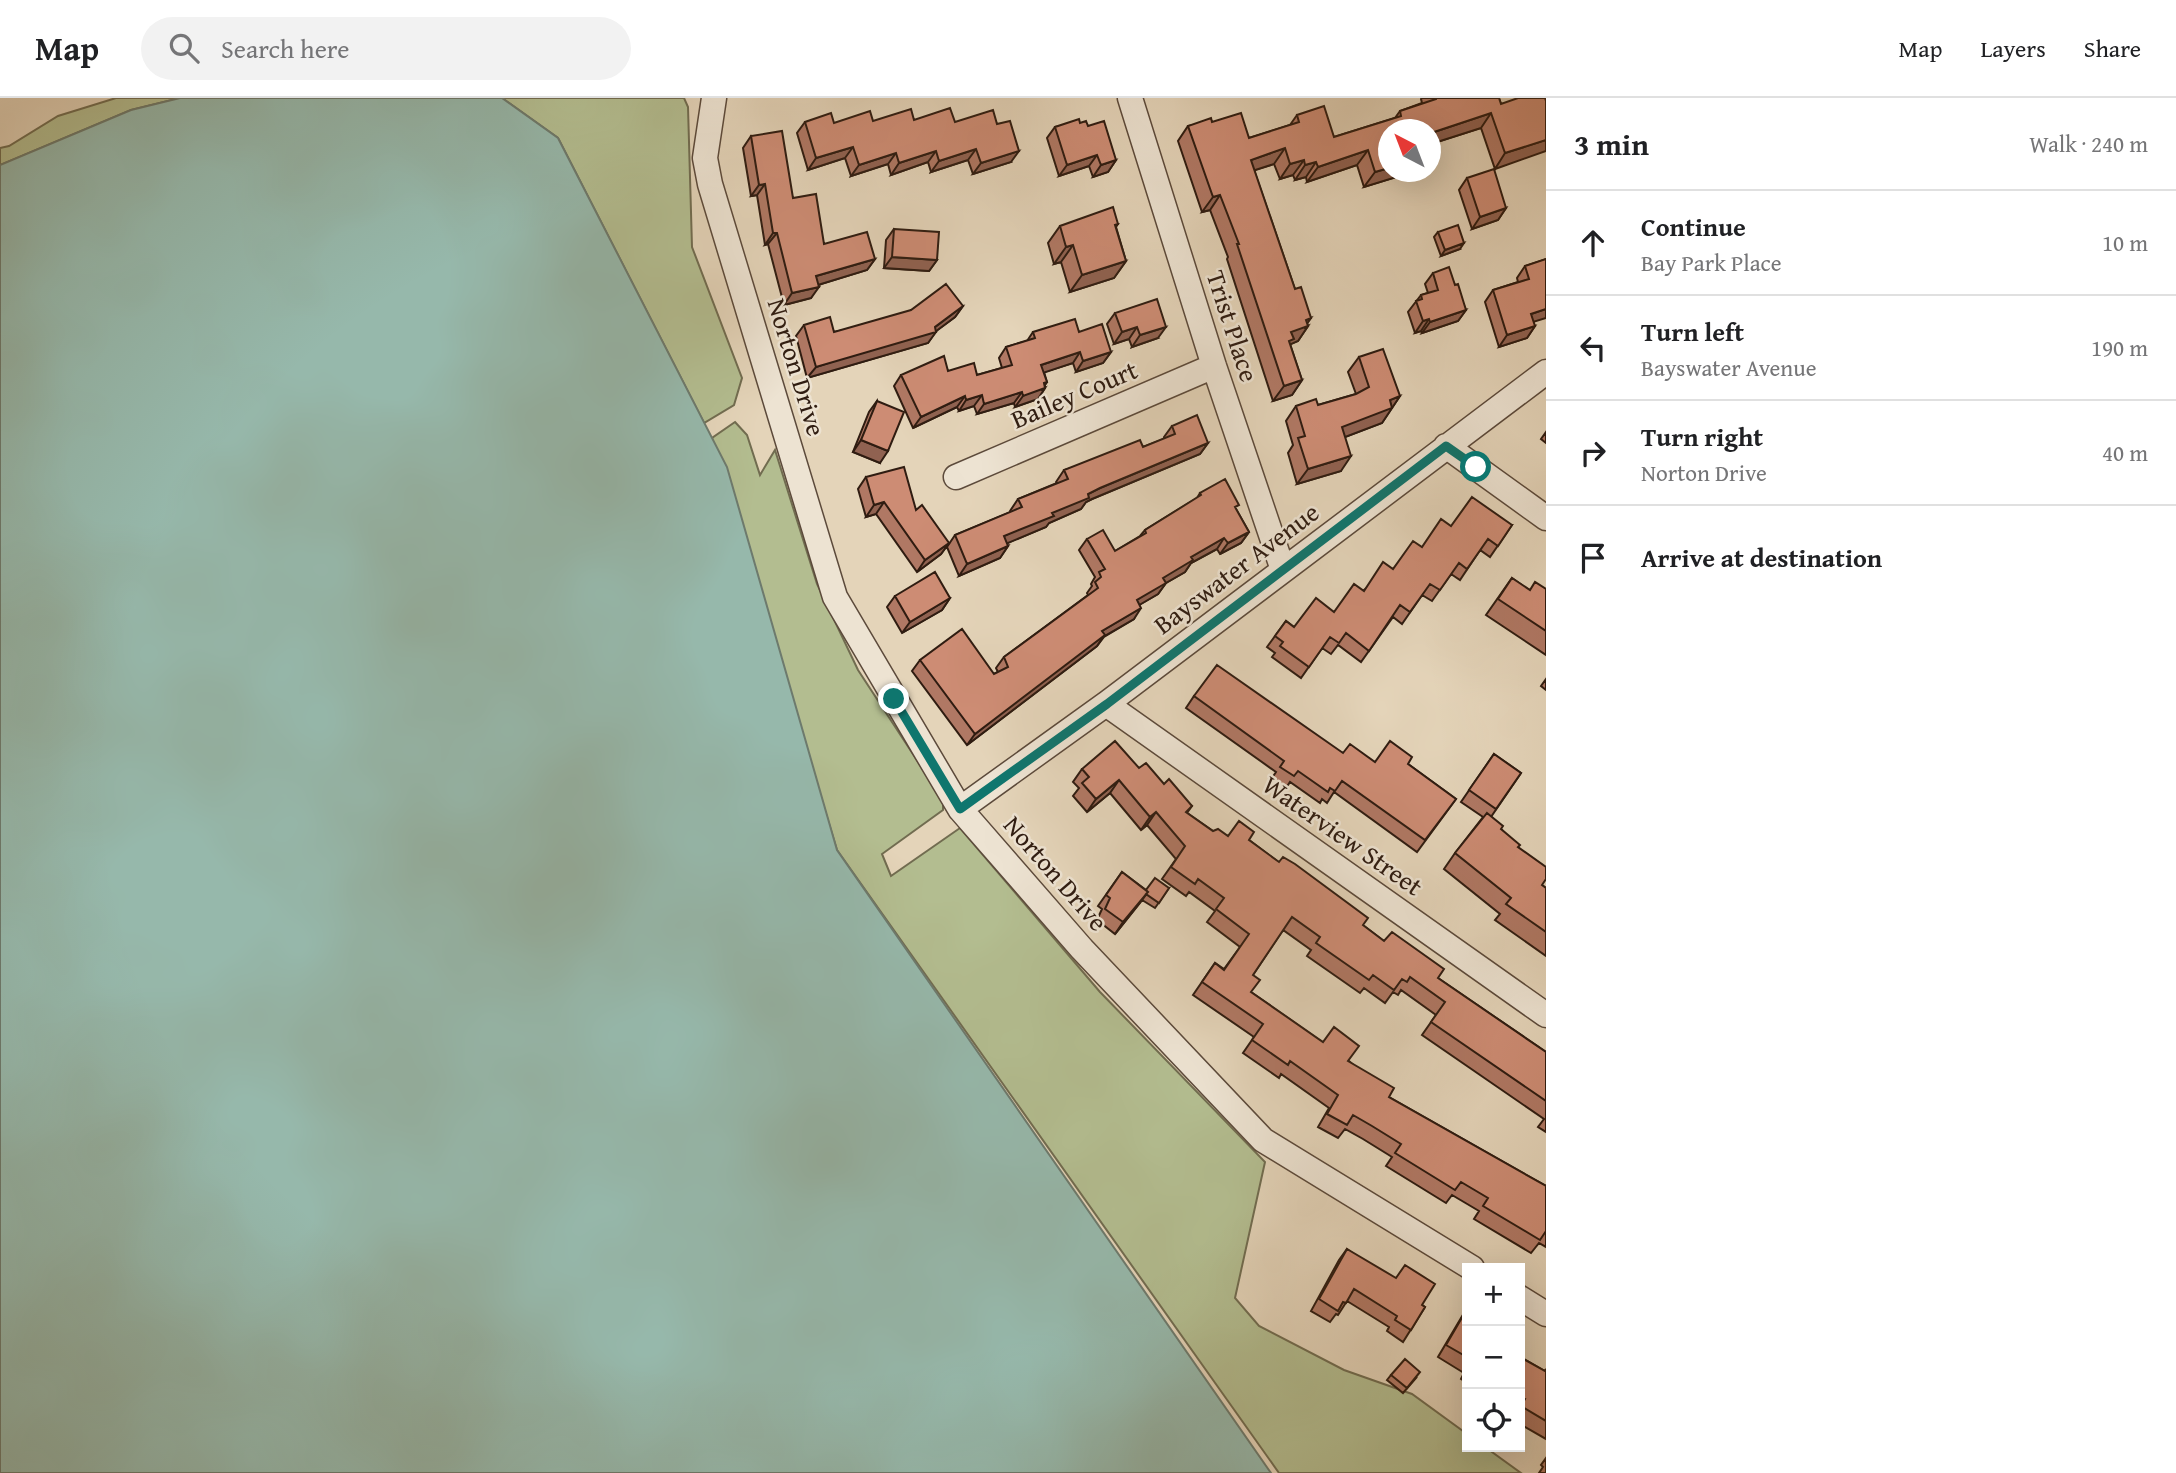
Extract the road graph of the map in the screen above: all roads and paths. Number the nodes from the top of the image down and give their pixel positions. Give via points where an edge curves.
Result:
1 (714, 98) edge
2 (1130, 98) edge
3 (1214, 366) junction
4 (1546, 372) edge
5 (1446, 446) junction
6 (957, 477) dead end
7 (1546, 517) edge
8 (1283, 570) junction
9 (1107, 704) junction
10 (960, 809) junction
11 (1546, 1015) edge
12 (1464, 1263) edge
13 (1525, 1301) edge
14 (1546, 1314) edge

1 - 10 street, Norton Drive via 705,158 710,184 835,597
2 - 3 street, Trist Place
3 - 6 street, Bailey Court
3 - 8 street, Trist Place
4 - 5 street, Bayswater Avenue
5 - 7 street
5 - 8 street, Bayswater Avenue
8 - 9 street, Bayswater Avenue
9 - 10 street, Bayswater Avenue
9 - 11 street, Waterview Street
10 - 12 street, Norton Drive via 1082,949 1263,1140
13 - 14 street

